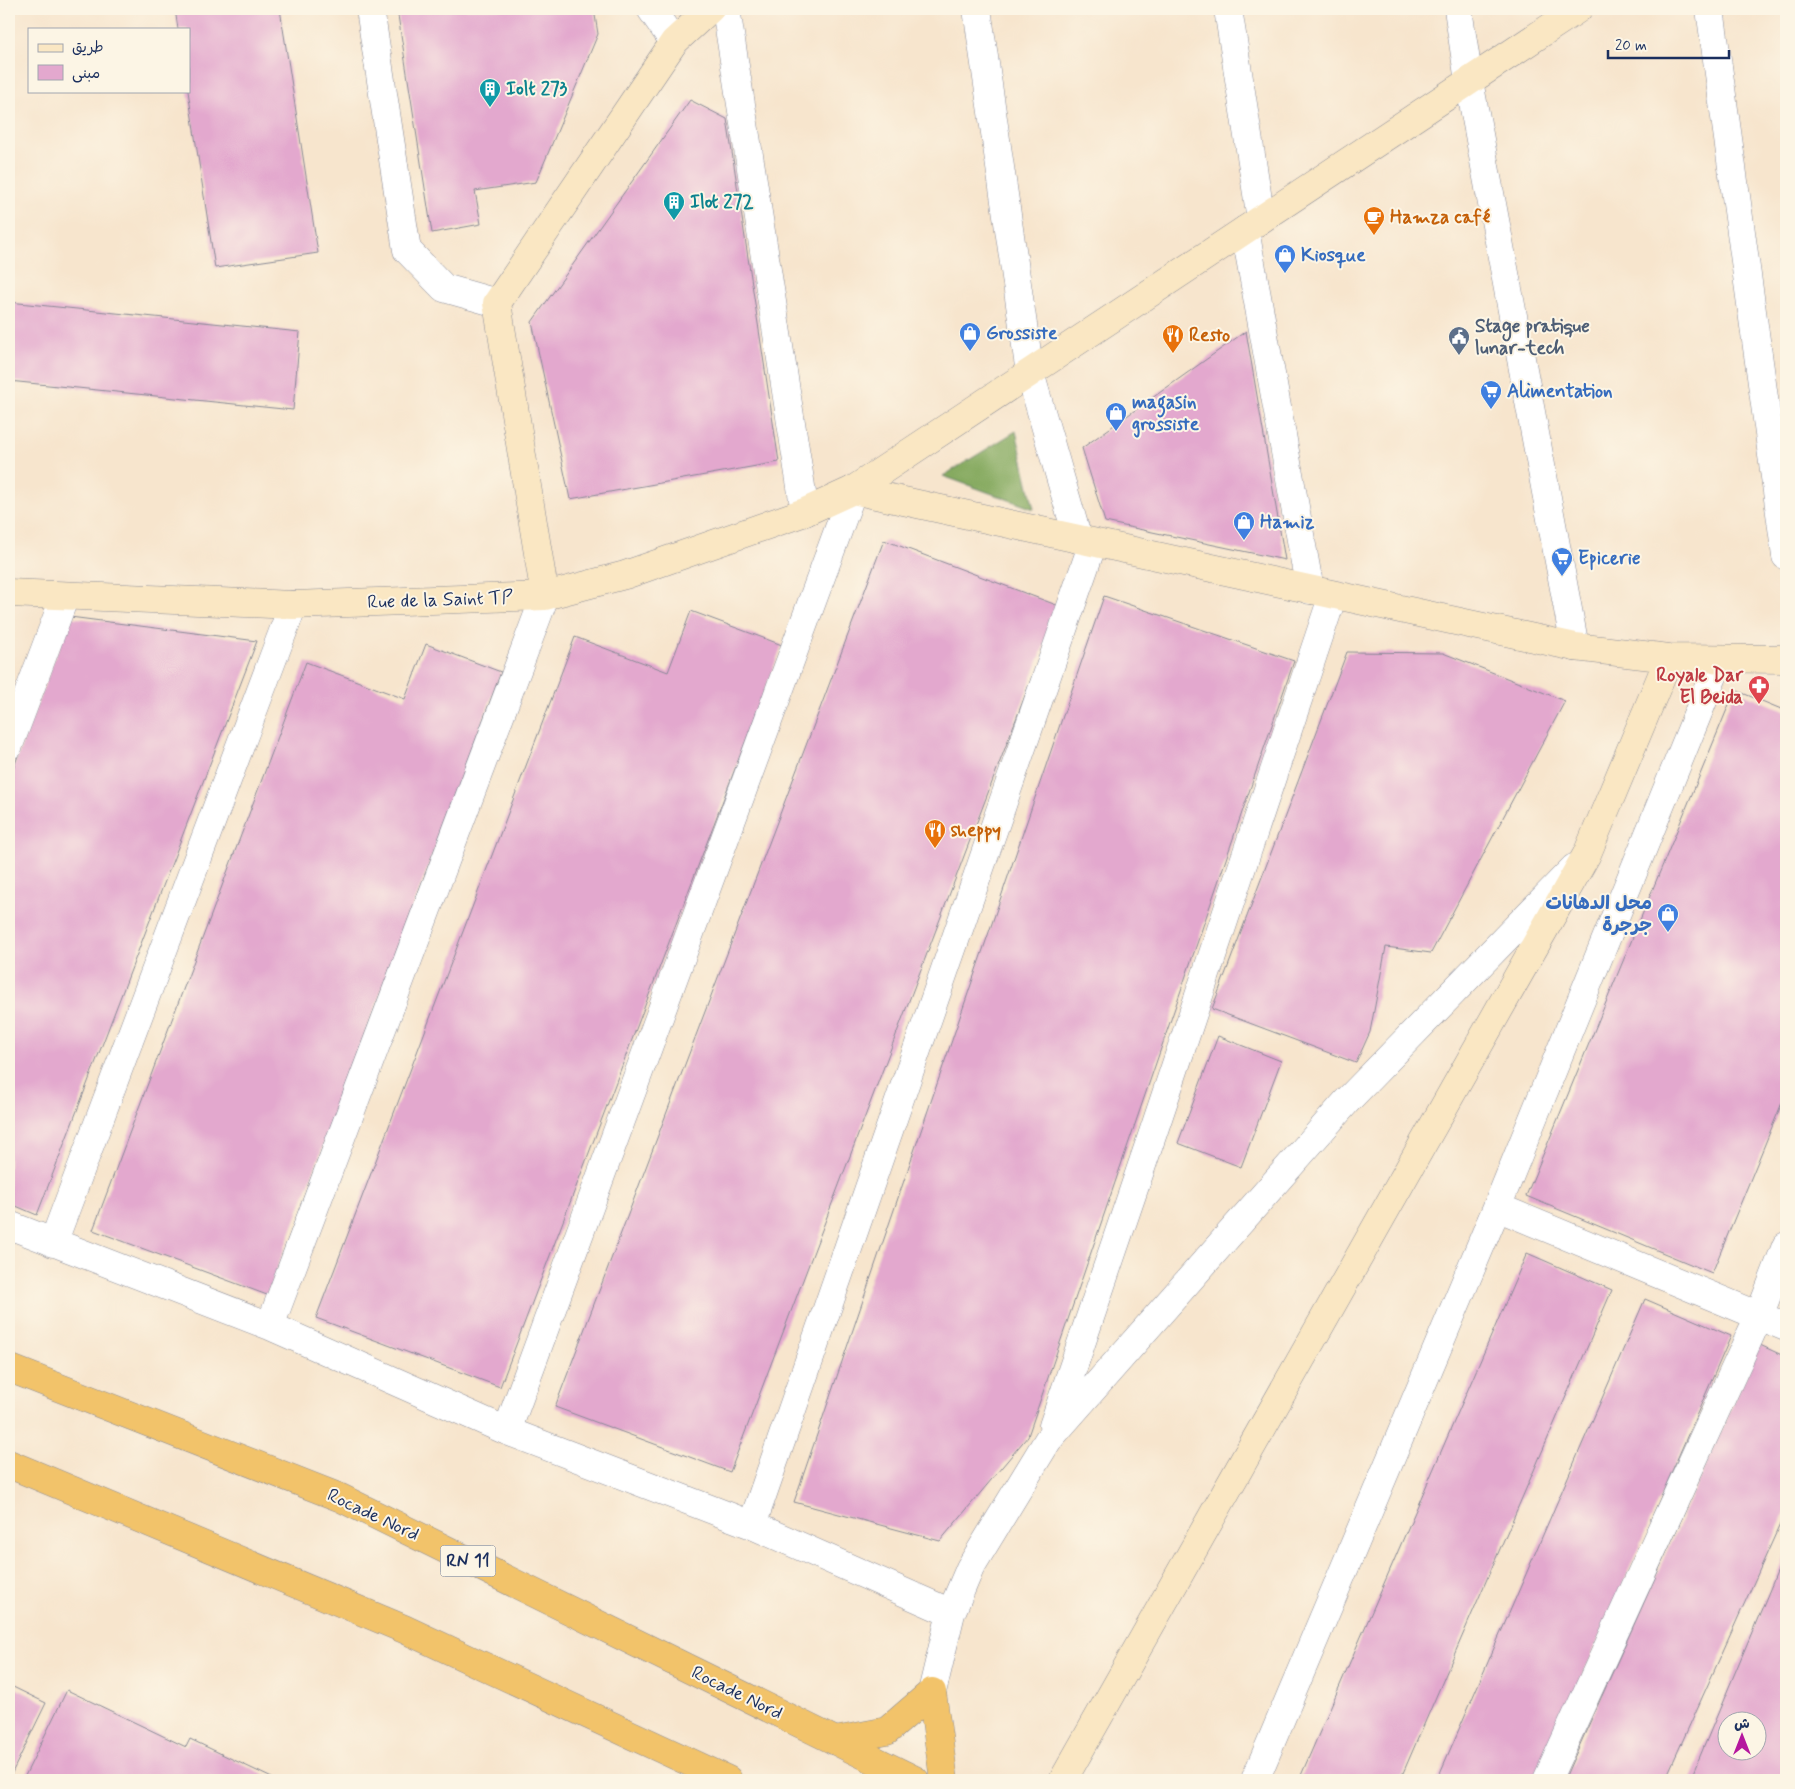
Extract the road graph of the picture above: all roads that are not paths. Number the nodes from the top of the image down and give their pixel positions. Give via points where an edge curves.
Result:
1 (370, 9) edge
2 (651, 9) edge
3 (686, 9) edge
4 (710, 9) edge
5 (726, 9) edge
6 (977, 9) edge
7 (1228, 9) edge
8 (1458, 9) edge
9 (1578, 9) edge
10 (1710, 9) edge
11 (674, 42) junction
12 (1469, 81) junction
13 (1253, 224) junction
14 (497, 303) junction
15 (1030, 373) junction
16 (853, 490) junction
17 (805, 512) junction
18 (1086, 541) junction
19 (1786, 556) edge
20 (1321, 592) junction
21 (9, 593) edge
22 (66, 596) junction
23 (545, 596) junction
24 (293, 605) junction
25 (1574, 648) junction
26 (1669, 658) junction
27 (1720, 659) junction
28 (1786, 659) edge
29 (9, 745) edge
30 (1588, 854) junction
31 (1497, 1208) junction
32 (9, 1225) edge
33 (53, 1243) junction
34 (1786, 1246) edge
35 (1759, 1316) junction
36 (270, 1326) junction
37 (1786, 1327) edge
38 (9, 1368) edge
39 (507, 1431) junction
40 (1048, 1440) junction
41 (9, 1464) edge
42 (752, 1525) junction
43 (951, 1613) junction
44 (932, 1692) junction
45 (835, 1741) junction
46 (728, 1780) edge
47 (915, 1780) edge
48 (944, 1780) edge
49 (1064, 1780) edge
50 (1255, 1780) edge
51 (1547, 1780) edge

1 - 14 street via 407,250 444,288
2 - 11 street
3 - 11 street
4 - 11 street
5 - 17 street
6 - 15 street
7 - 13 street
8 - 12 street
9 - 12 street, Rue de la Saint TP
10 - 19 street
11 - 14 street
12 - 13 street, Rue de la Saint TP
12 - 25 street
13 - 15 street, Rue de la Saint TP
13 - 20 street
14 - 23 street
15 - 16 street, Rue de la Saint TP
15 - 18 street
16 - 17 street, Rue de la Saint TP
16 - 18 street
16 - 39 street
17 - 23 street, Rue de la Saint TP via 625,575
18 - 20 street
18 - 42 street
20 - 25 street
20 - 40 street via 1154,1130
21 - 22 street, Rue de la Saint TP
22 - 24 street, Rue de la Saint TP
22 - 29 street
23 - 24 street, Rue de la Saint TP
23 - 36 street
24 - 33 street
25 - 26 street
26 - 27 street
26 - 30 street
27 - 28 street
27 - 31 street
30 - 40 street via 1347,1101
30 - 49 street
31 - 35 street
31 - 50 street
32 - 33 street
33 - 36 street
34 - 35 street
35 - 37 street
35 - 51 street
36 - 39 street
38 - 45 highway, Rocade Nord / RN 11 via 341,1498
39 - 42 street
40 - 43 street via 970,1568
41 - 46 highway via 404,1629
42 - 43 street
43 - 44 street
44 - 45 highway via 887,1731
44 - 48 highway
45 - 47 highway, Rocade Nord / RN 11

